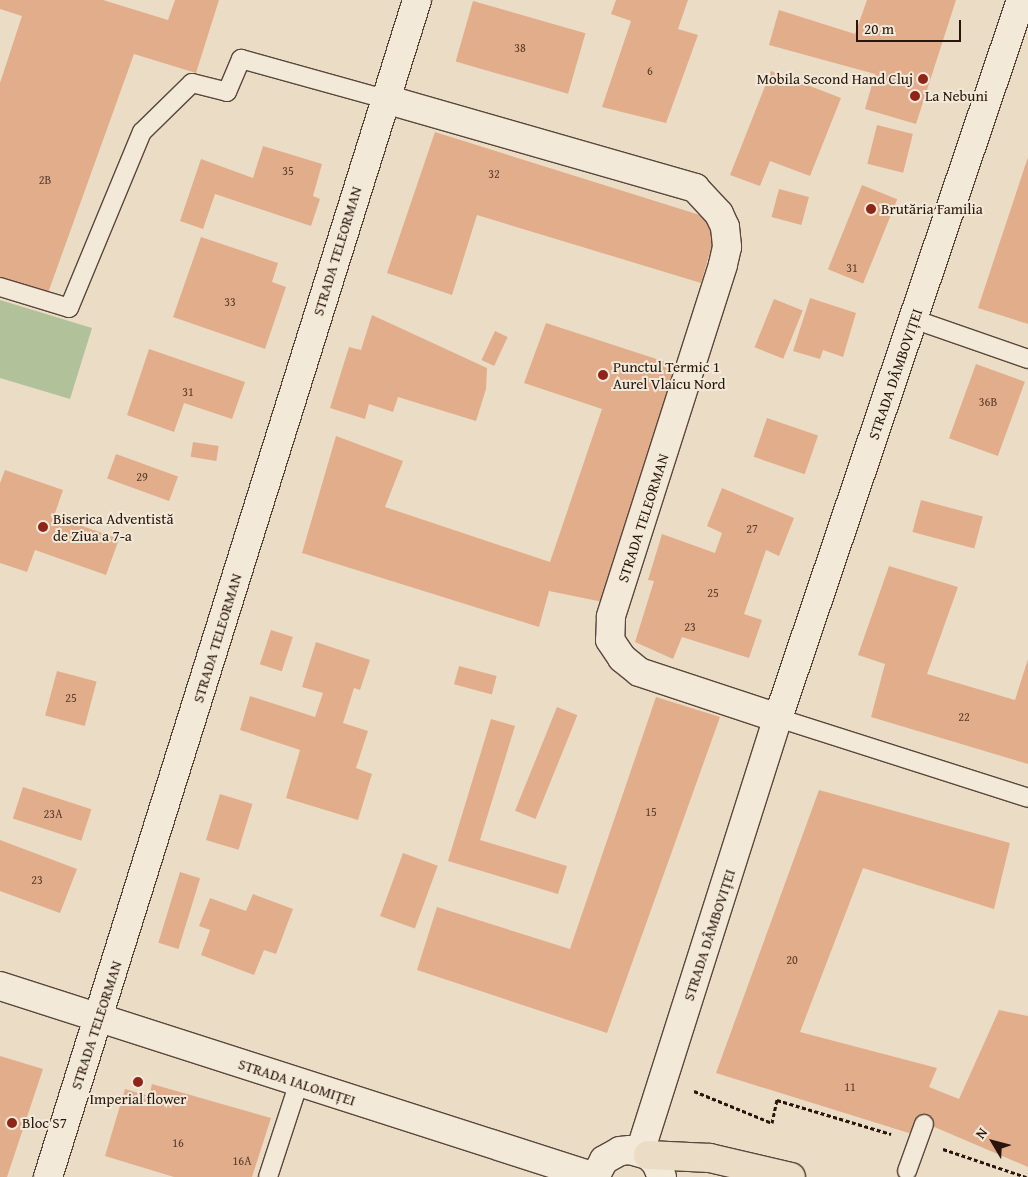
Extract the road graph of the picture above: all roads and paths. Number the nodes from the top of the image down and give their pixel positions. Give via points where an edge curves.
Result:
1 (417, 0) edge
2 (1021, 0) edge
3 (1020, 32) edge
4 (385, 99) junction
5 (0, 287) edge
6 (914, 319) junction
7 (1028, 359) edge
8 (778, 718) junction
9 (1028, 798) edge
10 (0, 986) edge
11 (100, 1016) junction
12 (663, 1078) junction
13 (300, 1082) junction
14 (924, 1124) dead end
15 (917, 1142) junction
16 (650, 1161) edge
17 (907, 1171) dead end
18 (48, 1177) edge
19 (268, 1177) edge
20 (595, 1177) edge
21 (791, 1177) edge
22 (1026, 1177) edge

1 - 4 street, STRADA TELEORMAN
2 - 3 street, STRADA DÂMBOVIȚEI
3 - 6 street, STRADA DÂMBOVIȚEI
4 - 5 lane via 241,59 226,92 192,83 142,132 69,308
4 - 8 street, STRADA TELEORMAN via 695,188 719,214 725,227 727,247 723,265 611,618 610,640 622,658 638,672
4 - 11 street, STRADA TELEORMAN
6 - 7 lane
6 - 8 street, STRADA DÂMBOVIȚEI
8 - 9 lane
8 - 12 street, STRADA DÂMBOVIȚEI
10 - 11 street, STRADA IALOMIȚEI
11 - 13 street, STRADA IALOMIȚEI
11 - 18 street, STRADA TELEORMAN
12 - 15 path via 772,1123 777,1100
12 - 16 street, STRADA DÂMBOVIȚEI
13 - 19 lane
13 - 20 street, STRADA IALOMIȚEI
14 - 15 lane
15 - 17 lane
15 - 22 path
16 - 20 street via 620,1151 598,1168
16 - 21 main road via 710,1158

